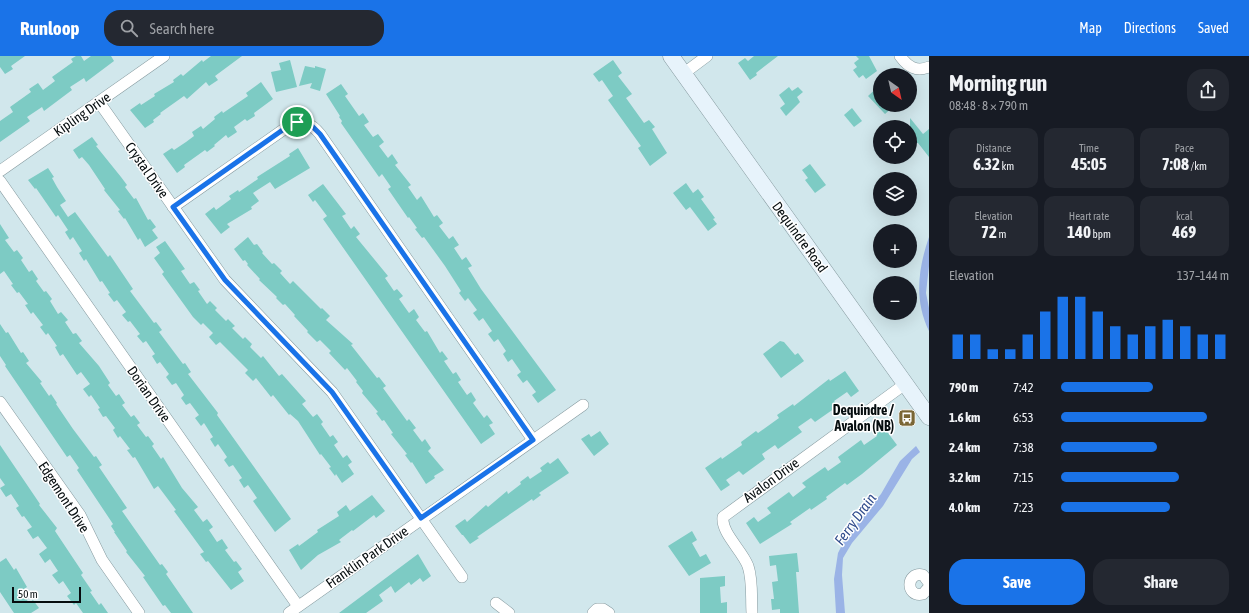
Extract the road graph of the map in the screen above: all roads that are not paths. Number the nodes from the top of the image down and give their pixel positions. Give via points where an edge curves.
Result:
1 (164, 56) edge
2 (671, 56) edge
3 (707, 56) edge
4 (900, 56) edge
5 (929, 67) edge
6 (683, 74) junction
7 (99, 102) junction
8 (0, 172) edge
9 (0, 181) edge
10 (173, 207) junction
11 (905, 384) junction
12 (0, 402) edge
13 (583, 405) dead end
14 (929, 418) edge
15 (533, 440) junction
16 (421, 518) junction
17 (462, 577) dead end
18 (496, 603) dead end
19 (298, 606) junction
20 (595, 611) edge
21 (139, 613) edge
22 (289, 613) edge
23 (509, 613) edge
24 (609, 613) edge
25 (752, 613) edge

1 - 7 street, Kipling Drive
2 - 6 main road, Dequindre Road
3 - 6 street
4 - 5 street via 915,69
6 - 11 main road, Dequindre Road
7 - 8 street, Kipling Drive
7 - 10 street, Crystal Drive
9 - 19 street, Dorian Drive
10 - 15 street via 290,125 303,122 311,125 320,134
10 - 16 street, Crystal Drive via 225,280 332,392
11 - 14 main road, Dequindre Road
11 - 25 street, Avalon Drive via 723,517 724,529 748,567
12 - 21 street, Edgemont Drive via 80,515 102,560
13 - 15 street, Franklin Park Drive
15 - 16 street, Franklin Park Drive
16 - 17 street, Crystal Drive
16 - 19 street, Franklin Park Drive
18 - 23 street
19 - 22 street, Franklin Park Drive
20 - 24 street via 603,609

